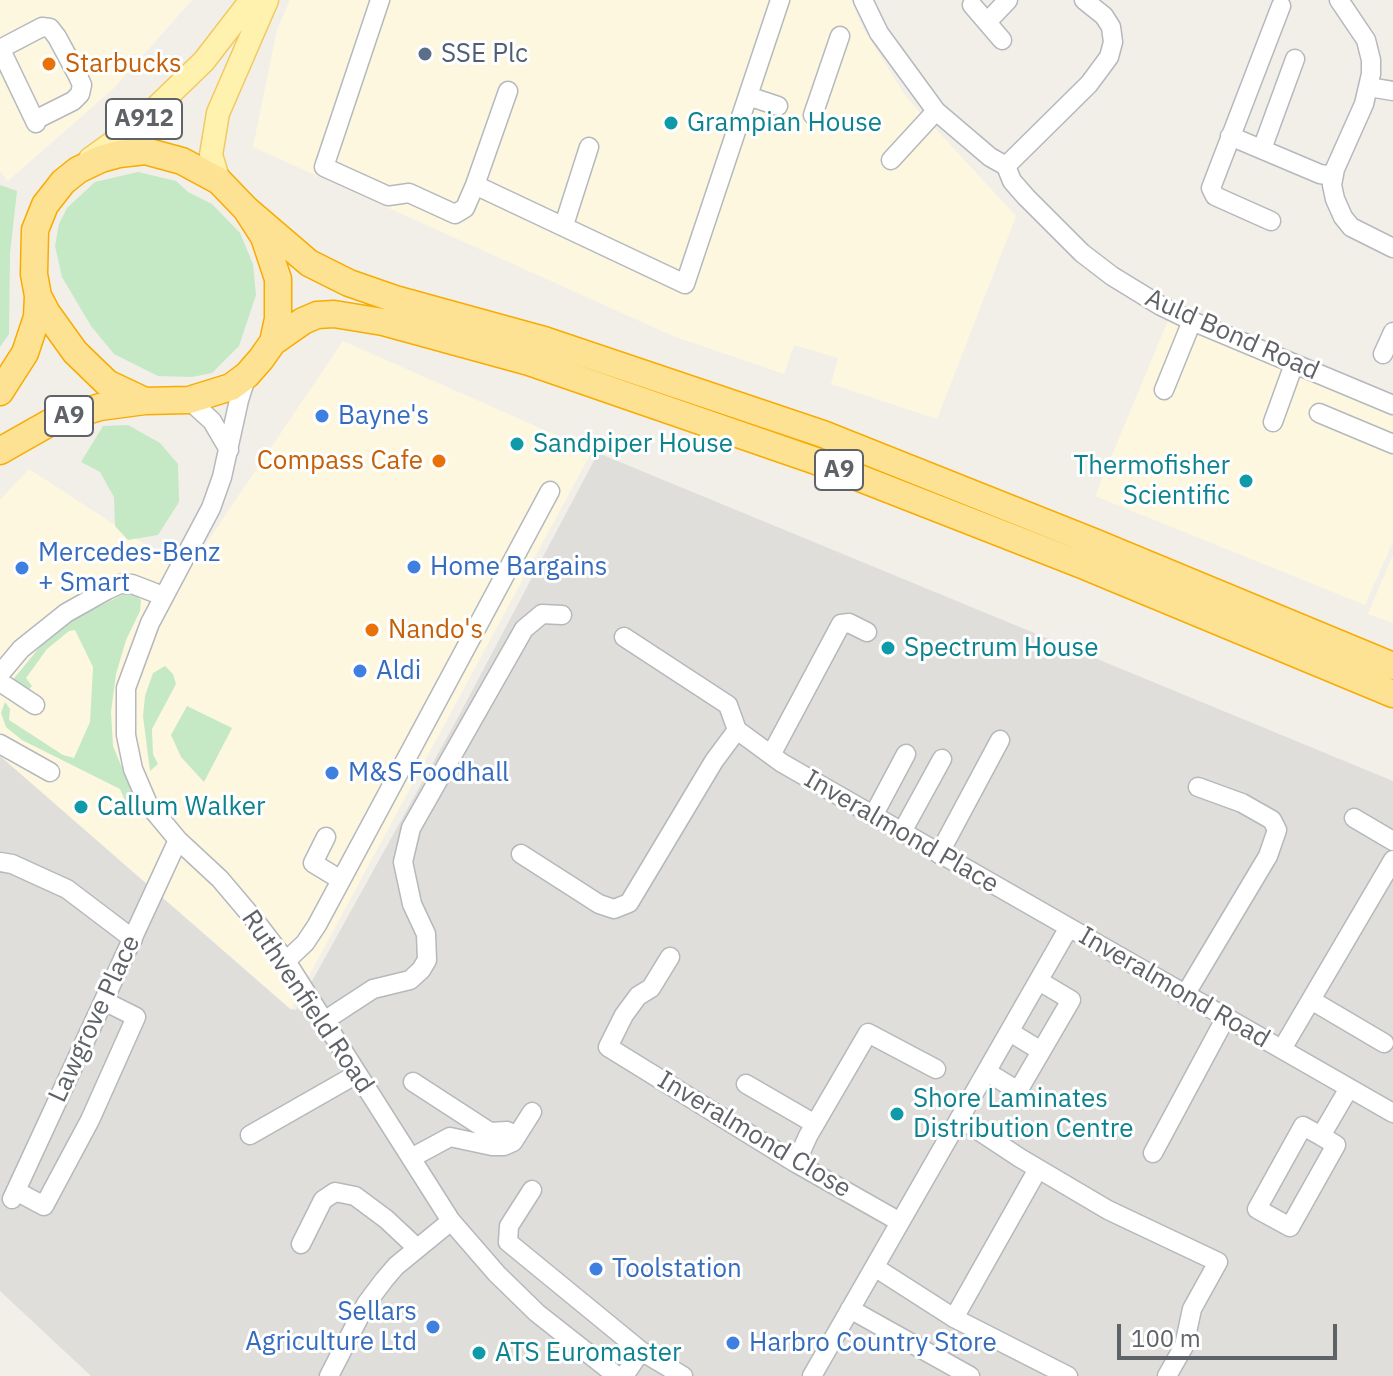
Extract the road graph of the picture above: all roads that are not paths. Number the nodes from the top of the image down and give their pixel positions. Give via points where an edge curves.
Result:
1 (251, 0) edge
2 (267, 0) edge
3 (380, 0) edge
4 (759, 0) edge
5 (863, 0) edge
6 (1008, 0) edge
7 (1084, 0) edge
8 (1339, 0) edge
9 (779, 4) edge
10 (972, 5) dead end
11 (1281, 6) dead end
12 (988, 21) junction
13 (840, 36) dead end
14 (1002, 40) dead end
15 (0, 49) edge
16 (1295, 59) dead end
17 (1369, 87) junction
18 (508, 91) dead end
19 (1393, 91) edge
20 (748, 96) junction
21 (778, 106) dead end
22 (936, 111) junction
23 (813, 115) dead end
24 (1230, 136) junction
25 (589, 147) dead end
26 (1262, 149) junction
27 (891, 160) dead end
28 (1006, 166) junction
29 (78, 170) junction
30 (1333, 176) junction
31 (219, 181) junction
32 (475, 185) junction
33 (246, 209) junction
34 (1271, 221) dead end
35 (564, 225) junction
36 (1393, 248) edge
37 (38, 296) junction
38 (1192, 321) junction
39 (1393, 332) edge
40 (273, 342) junction
41 (1383, 354) dead end
42 (1294, 364) junction
43 (247, 375) junction
44 (1164, 390) dead end
45 (0, 392) edge
46 (189, 400) junction
47 (145, 401) junction
48 (1393, 405) edge
49 (1319, 413) dead end
50 (1273, 422) dead end
51 (1393, 444) edge
52 (229, 450) junction
53 (0, 451) edge
54 (550, 491) dead end
55 (163, 596) junction
56 (562, 615) dead end
57 (867, 632) dead end
58 (624, 637) dead end
59 (1393, 666) edge
60 (0, 674) edge
61 (0, 682) edge
62 (1393, 694) edge
63 (35, 705) dead end
64 (737, 730) junction
65 (1000, 740) dead end
66 (0, 744) edge
67 (906, 754) dead end
68 (771, 755) junction
69 (942, 759) dead end
70 (50, 772) dead end
71 (1198, 787) dead end
72 (873, 816) junction
73 (1354, 818) dead end
74 (902, 832) junction
75 (326, 837) dead end
76 (178, 840) junction
77 (1393, 841) edge
78 (521, 854) dead end
79 (939, 854) junction
80 (1393, 860) edge
81 (0, 862) edge
82 (341, 880) junction
83 (1068, 929) junction
84 (133, 939) junction
85 (670, 957) dead end
86 (286, 961) junction
87 (1039, 981) junction
88 (1185, 995) junction
89 (1311, 1000) junction
90 (104, 1001) junction
91 (1225, 1019) junction
92 (324, 1021) junction
93 (1010, 1032) junction
94 (1384, 1043) dead end
95 (1282, 1049) junction
96 (1041, 1051) junction
97 (936, 1069) dead end
98 (987, 1072) junction
99 (357, 1074) junction
100 (413, 1082) dead end
101 (746, 1084) dead end
102 (1349, 1088) junction
103 (532, 1112) dead end
104 (1393, 1113) edge
105 (961, 1119) junction
106 (815, 1124) junction
107 (250, 1135) dead end
108 (517, 1136) junction
109 (1321, 1136) junction
110 (1153, 1153) dead end
111 (411, 1158) junction
112 (796, 1163) junction
113 (1038, 1169) junction
114 (532, 1190) dead end
115 (451, 1221) junction
116 (900, 1222) junction
117 (301, 1244) dead end
118 (417, 1248) junction
119 (876, 1268) junction
120 (850, 1309) junction
121 (954, 1318) junction
122 (641, 1351) junction
123 (329, 1376) edge
124 (617, 1376) edge
125 (624, 1376) edge
126 (683, 1376) edge
127 (812, 1376) edge
128 (970, 1376) edge
129 (1068, 1376) edge
130 (1167, 1376) edge

1 - 29 main road, A912 via 204,61 140,123
2 - 31 main road, A912 via 218,113 211,155
3 - 32 street via 324,167 388,196 409,193 455,214 465,208
4 - 9 street
5 - 22 street, Auld Bond Road via 879,33
6 - 12 street
7 - 28 street via 1110,9 1109,57
8 - 17 street via 1369,49
9 - 20 street
10 - 12 street
11 - 24 street
12 - 14 street
13 - 23 street
15 - 15 street via 36,122 80,94 78,76 50,28 42,27
16 - 26 street
17 - 19 street
17 - 30 street
18 - 32 street
20 - 21 street
20 - 35 street via 685,284
22 - 27 street
22 - 28 street, Auld Bond Road
24 - 26 street
24 - 34 street via 1212,184 1215,196
25 - 35 street
26 - 30 street
28 - 38 street, Auld Bond Road via 1012,181 1082,253 1137,293
29 - 31 highway via 119,154 145,151 182,161
29 - 37 highway via 45,205 35,230
30 - 36 street via 1335,199 1346,222
31 - 33 highway
32 - 35 street
33 - 40 highway via 264,237 278,279
33 - 59 highway, A9 via 309,263 349,283 544,340 823,434
37 - 45 highway via 25,353
37 - 47 highway via 95,372
38 - 42 street, Auld Bond Road
38 - 44 street
39 - 41 street
40 - 43 highway
40 - 62 highway, A9 via 303,321 334,314 529,362 816,461
42 - 48 street, Auld Bond Road
42 - 50 street
43 - 46 highway via 231,387
43 - 52 street, Ruthvenfield Road
46 - 47 highway
46 - 52 street via 212,421
47 - 53 highway, A9 via 51,422
49 - 51 street
52 - 55 street, Ruthvenfield Road via 211,508
54 - 82 street
55 - 60 street via 132,584 107,590 66,613 21,649
55 - 76 street, Ruthvenfield Road via 126,688 126,735 148,804
56 - 92 street via 542,614 524,629 411,828 403,862 412,904 426,934 427,960 410,980 373,989
57 - 68 street via 841,624
58 - 64 street via 728,705
61 - 63 street
64 - 68 street, Inveralmond Place
64 - 78 street via 629,903 614,909 599,904
65 - 79 street
66 - 70 street
67 - 72 street
68 - 72 street, Inveralmond Place
69 - 74 street
71 - 88 street via 1242,803 1272,820 1277,830 1268,856
72 - 74 street, Inveralmond Place
73 - 77 street
74 - 79 street, Inveralmond Place
75 - 82 street via 313,863
76 - 84 street, Lawgrove Place
76 - 86 street, Ruthvenfield Road via 220,879
79 - 83 street, Inveralmond Place
80 - 89 street
81 - 84 street via 67,889
82 - 86 street via 311,937
83 - 87 street, Inveralmond Road
83 - 88 street, Inveralmond Road
84 - 90 street, Lawgrove Place
85 - 112 street, Inveralmond Close via 651,988 624,1015 608,1047
86 - 92 street, Ruthvenfield Road
87 - 93 street, Inveralmond Road
87 - 96 street via 1071,1000
88 - 91 street, Inveralmond Road
89 - 94 street
89 - 95 street
90 - 90 street, Lawgrove Place via 14,1195 44,1206 90,1120 136,1017
91 - 95 street, Inveralmond Road
91 - 110 street
92 - 99 street, Ruthvenfield Road
93 - 96 street
93 - 98 street, Inveralmond Road
95 - 102 street, Inveralmond Road
96 - 98 street via 1018,1091
97 - 106 street via 868,1033
98 - 105 street, Inveralmond Road
99 - 107 street
99 - 111 street, Ruthvenfield Road
100 - 108 street via 490,1132
101 - 106 street
102 - 104 street, Inveralmond Road
102 - 109 street
103 - 108 street
105 - 113 street
105 - 116 street, Inveralmond Road
106 - 112 street
108 - 111 street via 504,1146 450,1137
109 - 109 street via 1336,1145 1290,1227 1257,1209 1303,1126
111 - 115 street, Ruthvenfield Road
112 - 116 street, Inveralmond Close
113 - 121 street
113 - 130 street via 1108,1210 1218,1262 1192,1309 1184,1346
114 - 122 street via 509,1226 508,1242
115 - 118 street
115 - 124 street, Ruthvenfield Road via 537,1313
116 - 119 street, Inveralmond Road
117 - 118 street via 323,1200 335,1192 355,1196
118 - 123 street via 366,1304
119 - 120 street, Inveralmond Road
119 - 121 street
120 - 127 street, Inveralmond Road
120 - 128 street
121 - 129 street
122 - 125 street
122 - 126 street

